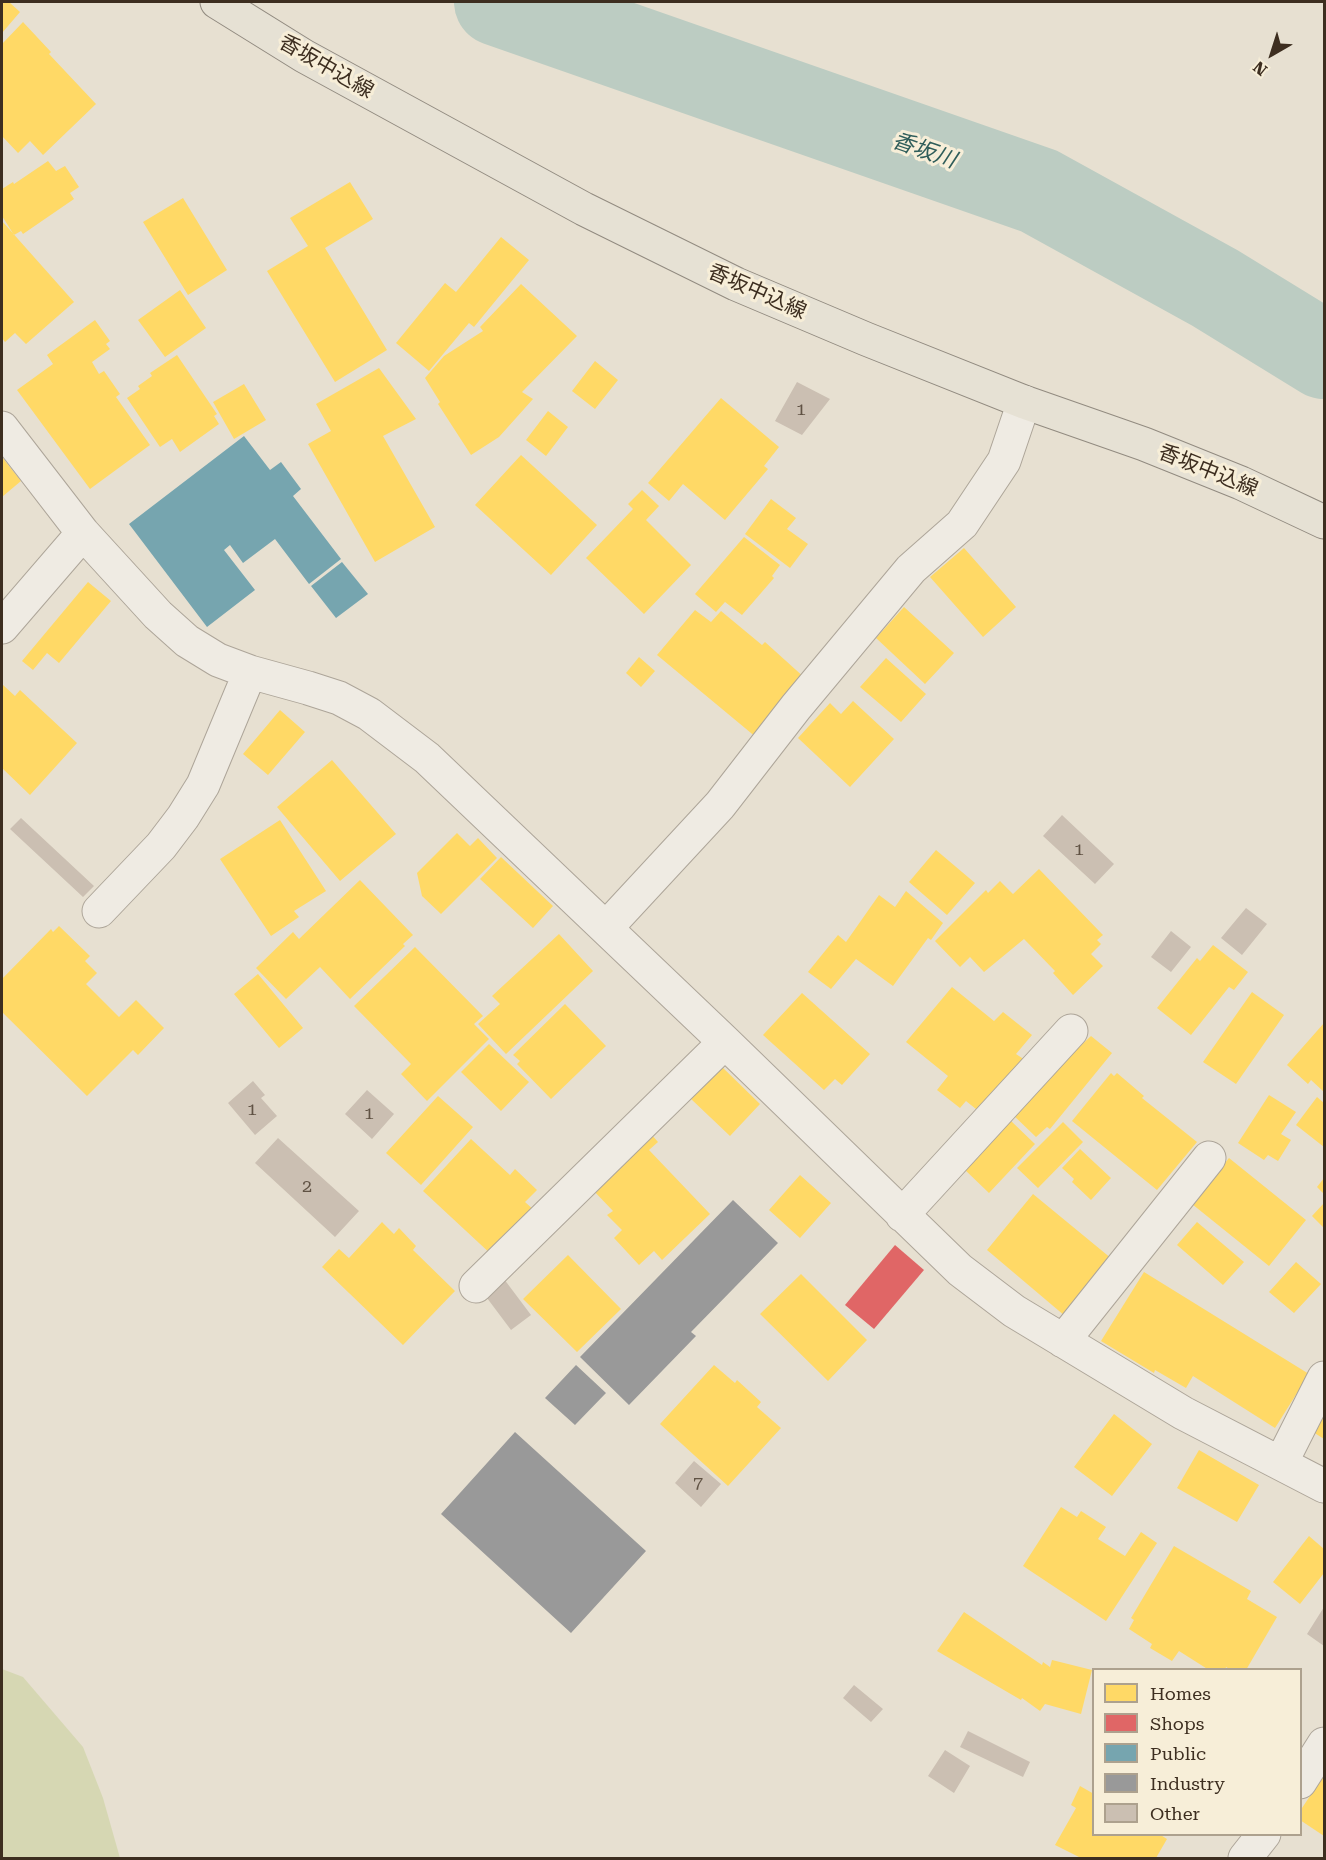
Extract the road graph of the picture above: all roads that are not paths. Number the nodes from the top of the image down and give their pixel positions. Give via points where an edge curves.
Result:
1 (217, 2) edge
2 (1023, 402) junction
3 (2, 428) edge
4 (1324, 522) edge
5 (83, 533) junction
6 (2, 627) edge
7 (250, 672) junction
8 (99, 911) dead end
9 (606, 928) junction
10 (1071, 1031) dead end
11 (725, 1042) junction
12 (1209, 1158) dead end
13 (902, 1215) junction
14 (476, 1286) dead end
15 (1063, 1341) junction
16 (1324, 1377) edge
17 (1281, 1463) junction
18 (1324, 1486) edge
19 (1324, 1744) edge
20 (1302, 1779) edge
21 (1262, 1836) edge
22 (1245, 1858) edge

1 - 2 main road, 香坂中込線 via 304,56 584,209 736,284
2 - 4 main road, 香坂中込線 via 1144,444
2 - 9 street via 1004,461 962,524 911,569 720,805
3 - 5 street
5 - 6 street
5 - 7 street via 187,641 218,660
7 - 8 street via 203,785 183,817
7 - 9 street via 339,698 369,714 427,758
9 - 11 street
10 - 13 street
11 - 13 street
11 - 14 street
12 - 15 street
13 - 15 street via 960,1270 1014,1311
15 - 17 street via 1183,1413
16 - 17 street
17 - 18 street
19 - 20 street
21 - 22 street

